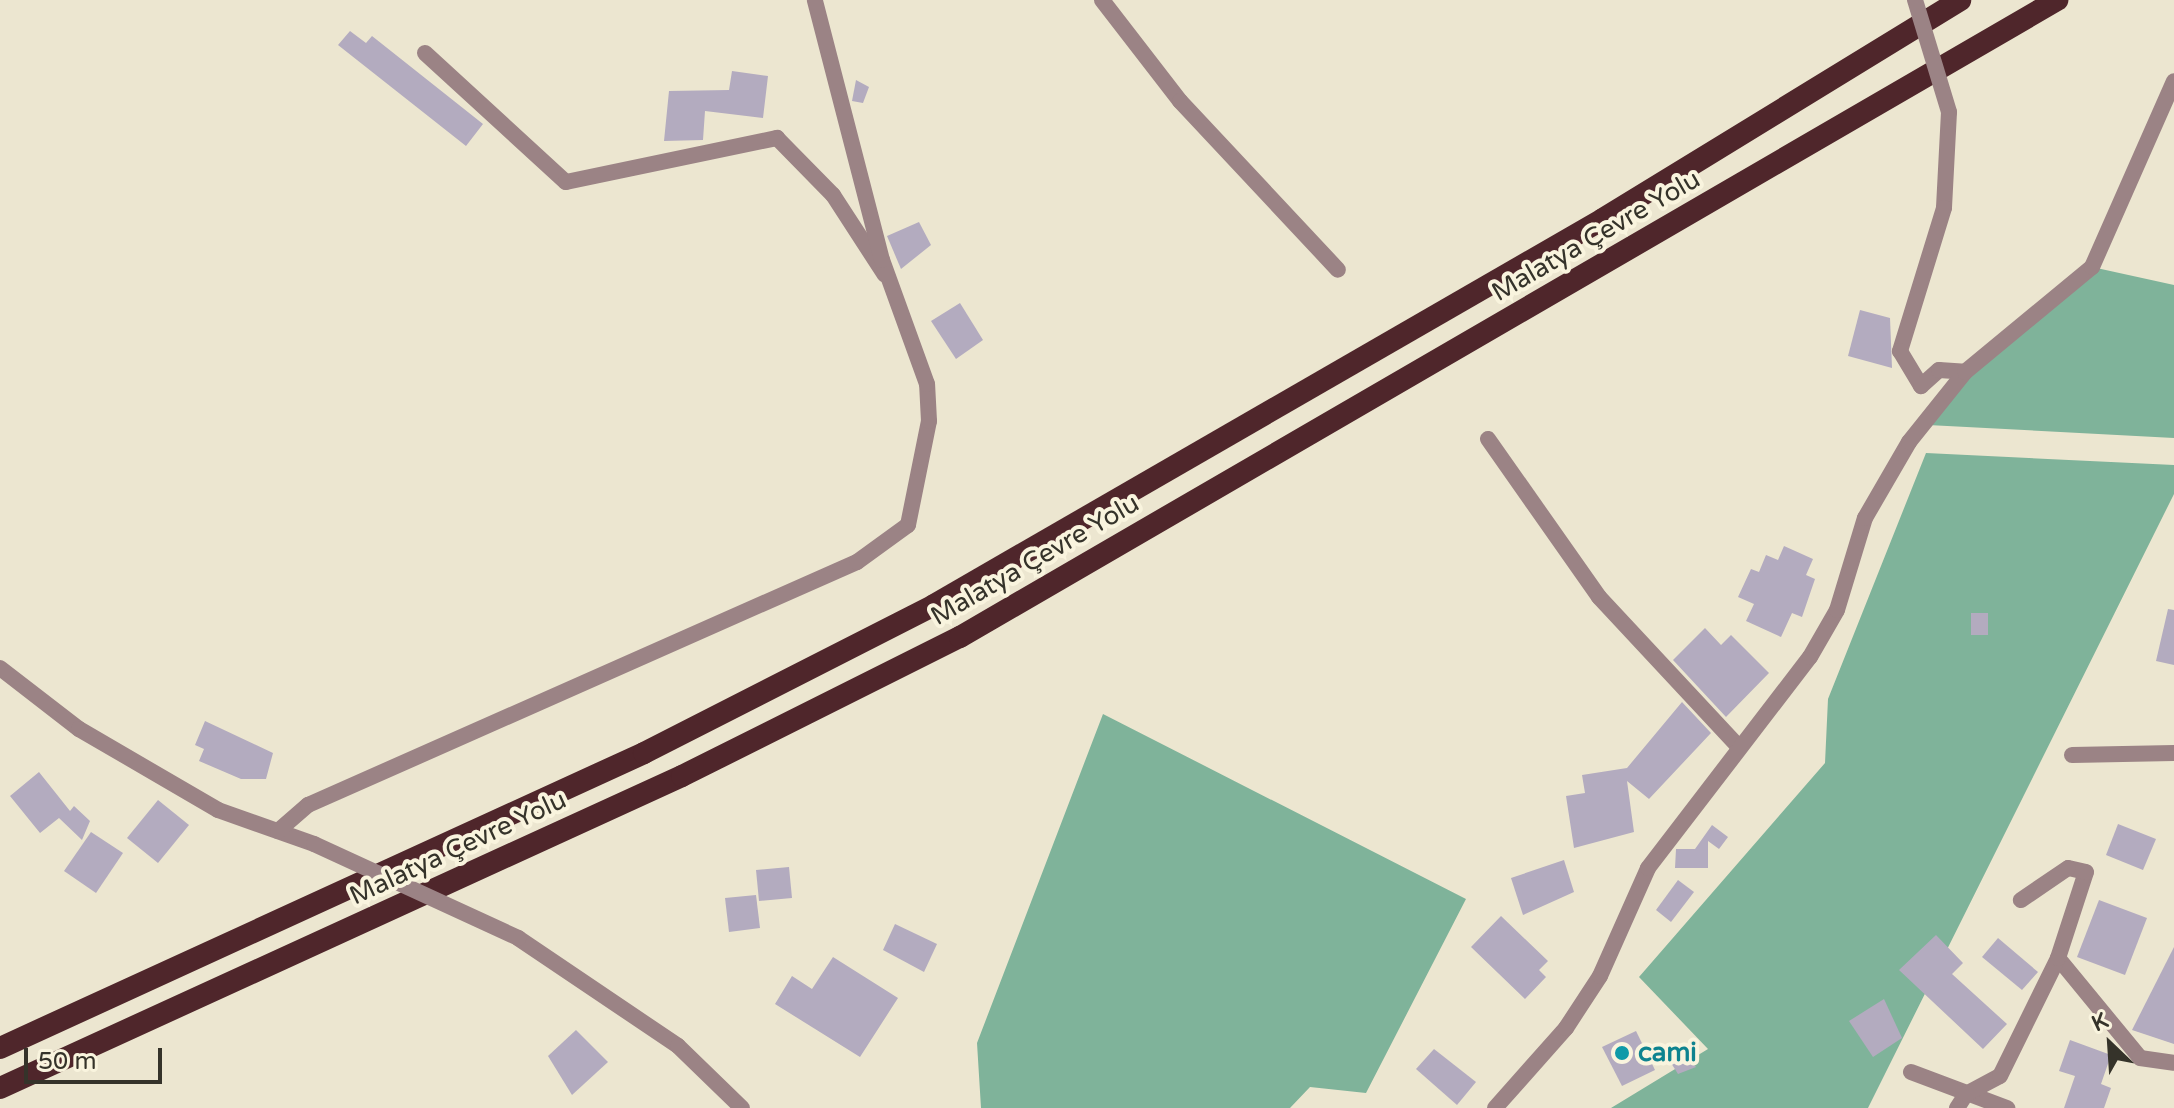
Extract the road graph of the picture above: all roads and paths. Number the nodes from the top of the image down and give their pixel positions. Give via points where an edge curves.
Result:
1 (815, 0) edge
2 (1102, 0) edge
3 (1915, 0) edge
4 (1960, 0) edge
5 (2057, 0) edge
6 (425, 53) dead end
7 (2174, 81) edge
8 (1338, 270) dead end
9 (890, 283) junction
10 (1965, 372) junction
11 (1488, 439) dead end
12 (0, 668) edge
13 (1739, 747) junction
14 (2174, 753) edge
15 (2072, 755) dead end
16 (278, 831) junction
17 (2021, 900) dead end
18 (2058, 958) junction
19 (0, 1048) edge
20 (2174, 1063) edge
21 (1911, 1072) dead end
22 (0, 1088) edge
23 (1962, 1101) edge
24 (742, 1108) edge
25 (1495, 1108) edge
26 (2007, 1108) edge

1 - 9 street
2 - 8 street via 1180,101
3 - 10 street, bridge via 1949,112 1944,208 1900,351 1921,386 1939,370
4 - 19 highway, Malatya Çevre Yolu via 1603,219 934,605 644,753
5 - 22 highway, Malatya Çevre Yolu via 960,637 668,782
6 - 9 street via 566,182 777,138 833,195
7 - 10 street via 2092,267
9 - 16 street via 927,384 929,421 908,525 857,562 308,805
10 - 13 street via 1909,442 1865,518 1837,610 1810,657
11 - 13 street via 1599,597
12 - 16 street via 79,729 218,810
13 - 25 street via 1648,868 1600,976 1566,1028
14 - 15 street
16 - 24 street, bridge via 518,938 678,1046
17 - 18 street via 2068,868 2086,872
18 - 20 street via 2140,1058
18 - 23 street via 2000,1076
21 - 23 street
23 - 26 street

